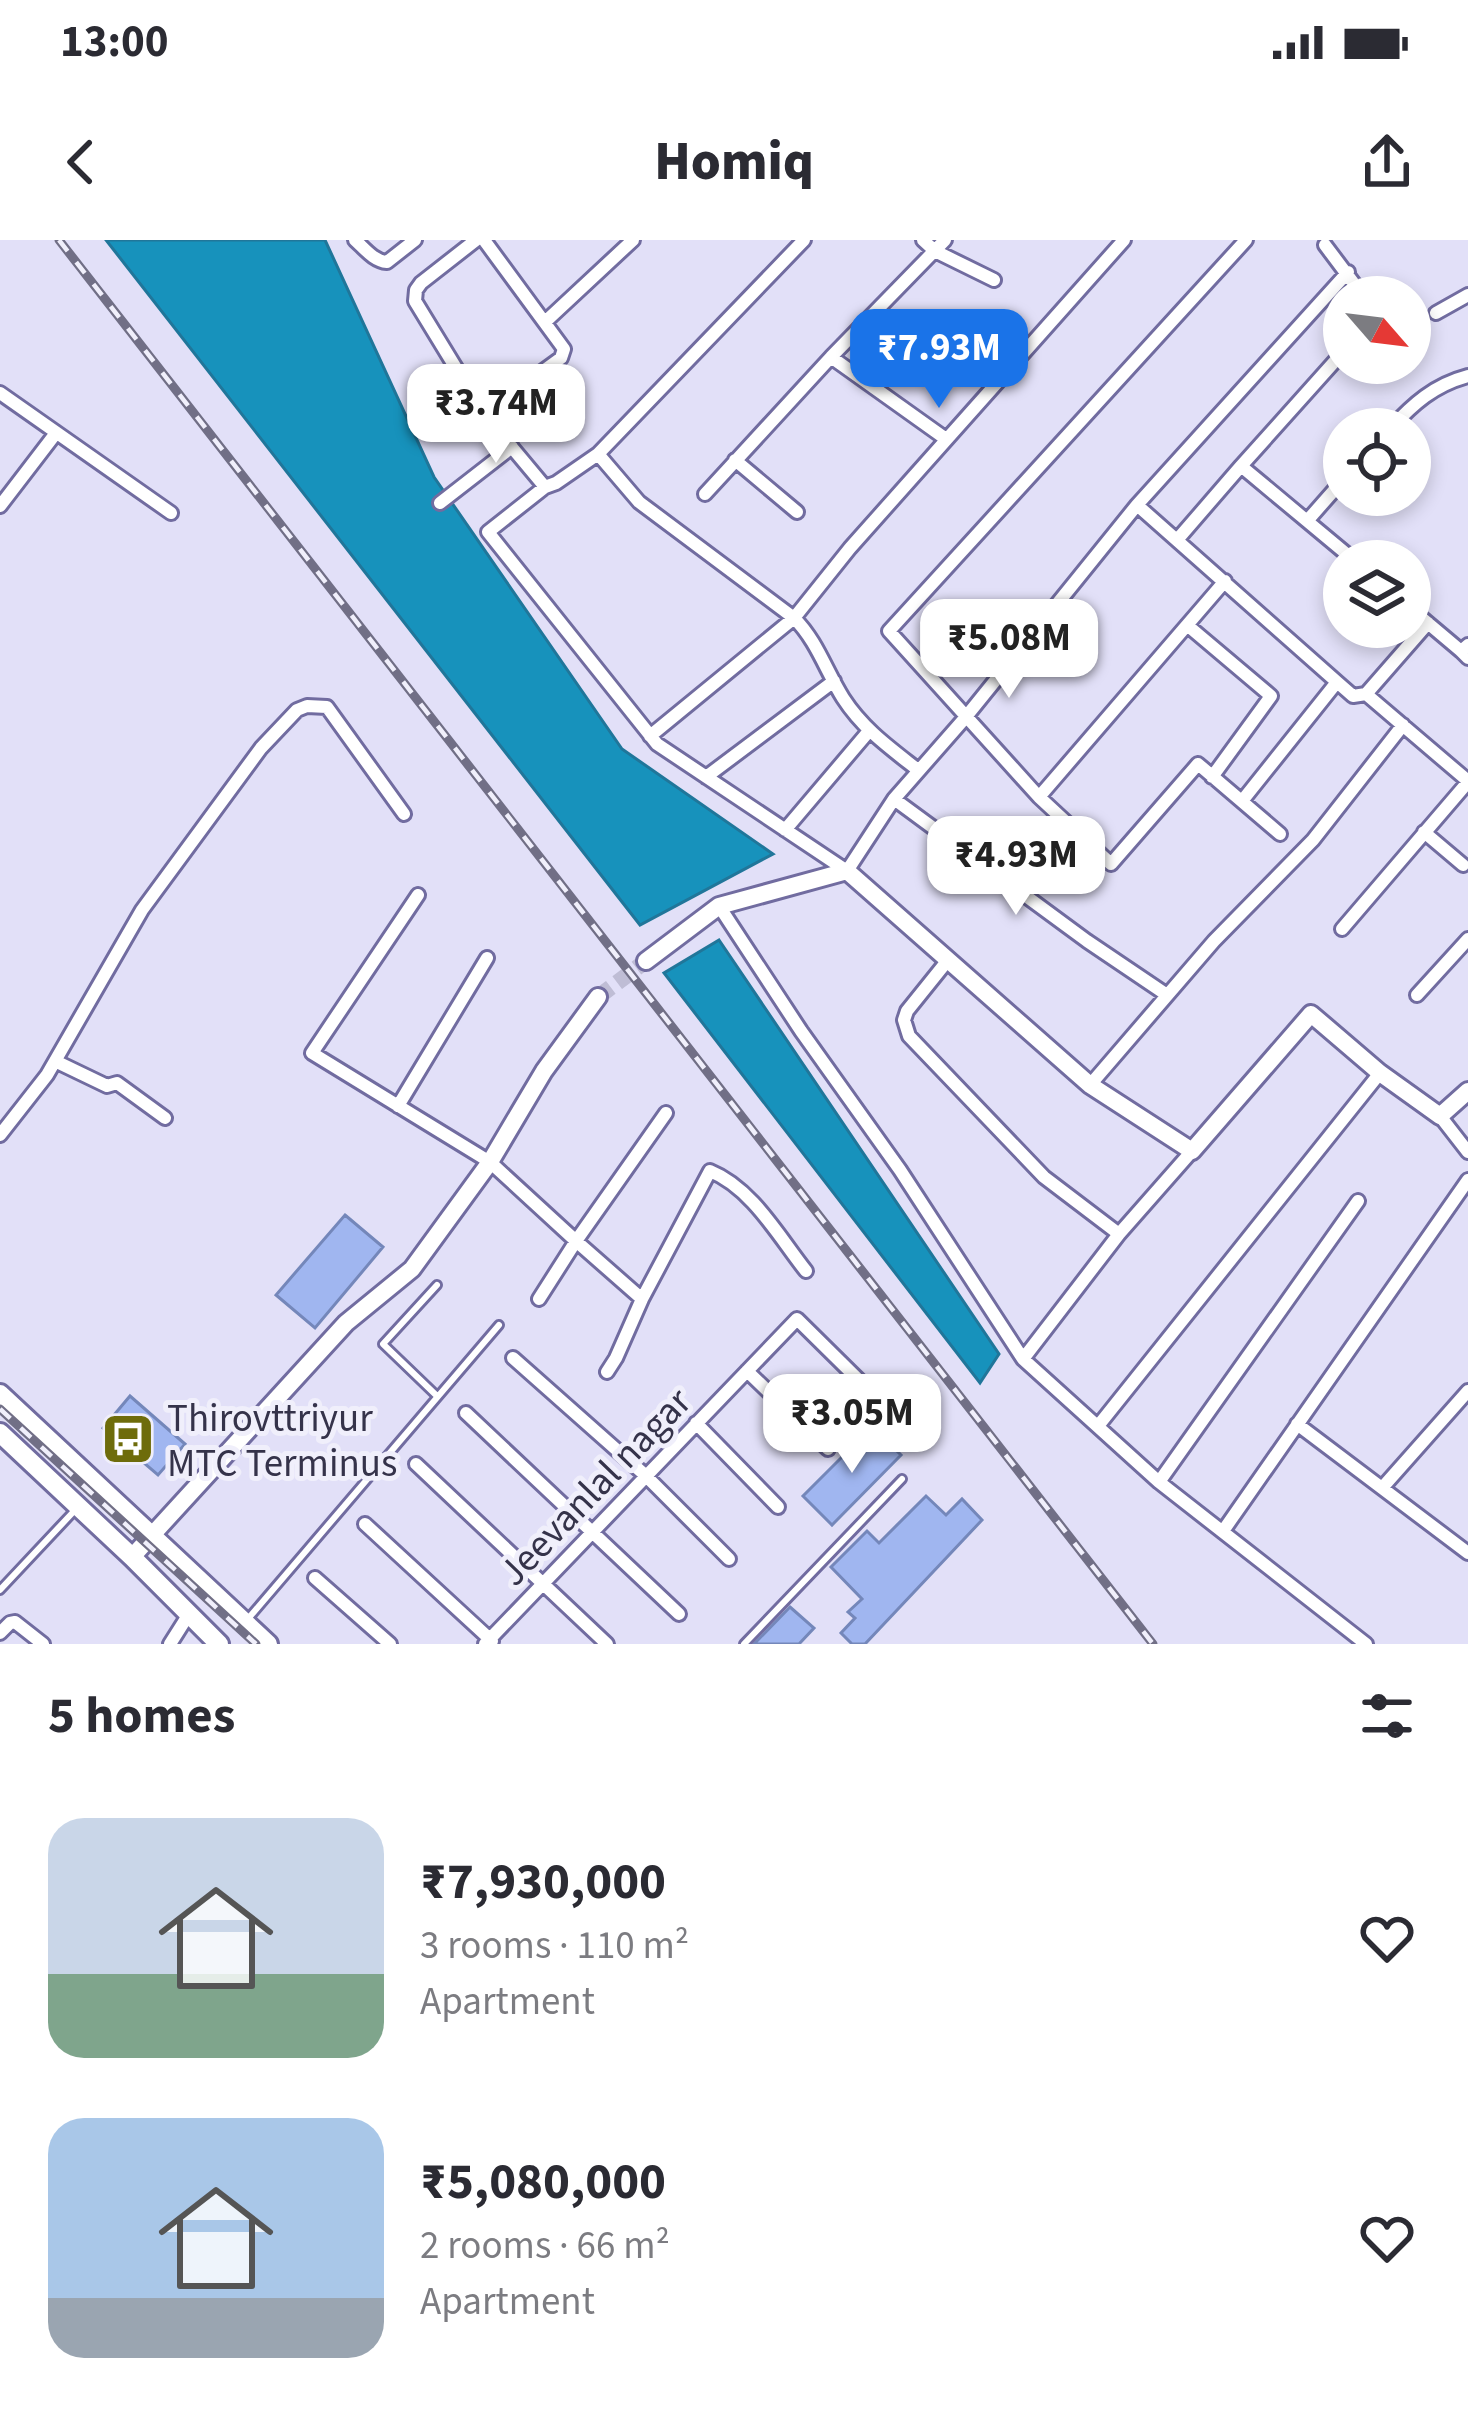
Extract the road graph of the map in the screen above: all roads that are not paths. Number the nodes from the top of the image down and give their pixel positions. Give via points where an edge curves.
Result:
1 (356, 240) edge
2 (415, 240) edge
3 (480, 240) edge
4 (633, 240) edge
5 (804, 240) edge
6 (923, 240) edge
7 (1124, 240) edge
8 (1246, 240) edge
9 (940, 245) edge
10 (1325, 245) dead end
11 (1348, 272) junction
12 (1351, 276) edge
13 (994, 280) dead end
14 (1468, 295) edge
15 (1436, 313) dead end
16 (545, 322) junction
17 (831, 357) junction
18 (1323, 374) edge
19 (1468, 376) edge
20 (0, 393) edge
21 (1411, 408) edge
22 (484, 414) junction
23 (56, 433) junction
24 (946, 439) junction
25 (512, 447) junction
26 (598, 454) junction
27 (735, 460) junction
28 (1241, 466) junction
29 (545, 487) junction
30 (705, 494) dead end
31 (1323, 502) edge
32 (440, 503) dead end
33 (1137, 505) junction
34 (0, 506) edge
35 (796, 512) dead end
36 (171, 513) dead end
37 (1307, 520) junction
38 (1177, 540) junction
39 (1330, 540) edge
40 (1225, 581) junction
41 (794, 618) junction
42 (1187, 625) junction
43 (1431, 625) edge
44 (1406, 648) edge
45 (1466, 652) edge
46 (834, 681) junction
47 (1337, 682) junction
48 (1366, 694) junction
49 (964, 718) junction
50 (1403, 724) junction
51 (868, 731) junction
52 (650, 736) junction
53 (918, 770) junction
54 (706, 777) junction
55 (1212, 777) junction
56 (1468, 781) edge
57 (1039, 797) junction
58 (894, 799) junction
59 (1242, 801) junction
60 (404, 814) dead end
61 (785, 830) junction
62 (1424, 832) junction
63 (1280, 834) dead end
64 (1463, 865) dead end
65 (848, 871) junction
66 (418, 896) dead end
67 (718, 906) junction
68 (1342, 929) dead end
69 (1468, 939) edge
70 (487, 958) dead end
71 (947, 960) junction
72 (646, 962) tunnel mouth
73 (1167, 995) junction
74 (1417, 995) dead end
75 (598, 997) tunnel mouth
76 (55, 1061) junction
77 (1380, 1073) junction
78 (1090, 1085) junction
79 (1468, 1091) edge
80 (398, 1106) junction
81 (666, 1113) dead end
82 (1440, 1116) junction
83 (166, 1118) dead end
84 (0, 1135) edge
85 (1192, 1151) junction
86 (1468, 1152) edge
87 (490, 1162) junction
88 (1468, 1180) edge
89 (1358, 1202) dead end
90 (1119, 1234) junction
91 (576, 1241) junction
92 (806, 1271) dead end
93 (436, 1285) dead end
94 (539, 1299) dead end
95 (642, 1299) junction
96 (499, 1325) dead end
97 (513, 1358) dead end
98 (1023, 1359) junction
99 (747, 1370) junction
100 (607, 1372) dead end
101 (1468, 1391) edge
102 (0, 1394) edge
103 (437, 1396) junction
104 (878, 1399) dead end
105 (466, 1413) dead end
106 (696, 1423) junction
107 (1297, 1424) junction
108 (1098, 1426) junction
109 (0, 1433) edge
110 (828, 1449) dead end
111 (416, 1464) dead end
112 (645, 1475) junction
113 (902, 1479) dead end
114 (1159, 1482) junction
115 (1382, 1488) junction
116 (79, 1506) junction
117 (778, 1507) dead end
118 (365, 1524) dead end
119 (592, 1531) junction
120 (1223, 1531) junction
121 (153, 1535) junction
122 (1467, 1550) edge
123 (132, 1557) junction
124 (729, 1559) dead end
125 (315, 1578) dead end
126 (543, 1582) junction
127 (0, 1590) edge
128 (189, 1614) junction
129 (680, 1615) dead end
130 (244, 1623) junction
131 (0, 1633) edge
132 (490, 1642) edge
133 (43, 1644) edge
134 (170, 1644) edge
135 (219, 1644) edge
136 (268, 1644) edge
137 (390, 1644) edge
138 (607, 1644) edge
139 (744, 1644) edge
140 (1366, 1644) edge

1 - 2 street via 387,262
3 - 16 street
3 - 22 street via 421,284 415,301
4 - 16 street
5 - 26 street
6 - 9 street
7 - 24 street
8 - 49 street via 889,631
9 - 13 street
9 - 17 street
10 - 11 street
11 - 12 street
11 - 33 street
14 - 15 street
16 - 22 street via 562,343 561,358
17 - 24 street
17 - 27 street
18 - 28 street
19 - 21 street
20 - 23 street
22 - 25 street
23 - 34 street
23 - 36 street
24 - 41 street
25 - 29 street
25 - 32 street
26 - 29 street
26 - 41 street via 639,502
27 - 30 street
27 - 35 street
28 - 37 street
28 - 38 street
29 - 52 street via 488,532
31 - 37 street
33 - 38 street
33 - 49 street
37 - 39 street
38 - 40 street
40 - 42 street
40 - 47 street
41 - 46 street
41 - 52 street
42 - 55 street via 1271,696
42 - 57 street
43 - 45 street
44 - 48 street
46 - 51 street
46 - 54 street
47 - 48 street via 1353,697
47 - 59 street
48 - 50 street
49 - 53 street
49 - 57 street
50 - 56 street
50 - 73 street via 1313,840
51 - 53 street
51 - 61 street
52 - 54 street
53 - 58 street
54 - 61 street
55 - 57 street via 1198,764 1111,864
55 - 59 street
56 - 62 street
58 - 65 street
58 - 73 street
59 - 63 street
60 - 76 street via 327,707 297,710 142,910
61 - 65 street
62 - 64 street
62 - 68 street
65 - 67 street
65 - 71 street
66 - 80 street via 312,1053
67 - 72 street
67 - 98 street
69 - 74 street
70 - 80 street
71 - 78 street
71 - 90 street via 907,1010 909,1036 1044,1178
73 - 78 street
75 - 87 street
76 - 83 street via 107,1086 117,1083
76 - 84 street
77 - 82 street
77 - 85 street via 1311,1014
77 - 108 street
78 - 85 street
79 - 82 street
80 - 87 street
81 - 91 street
82 - 86 street
85 - 90 street
87 - 91 street
87 - 121 street via 412,1269 346,1323
88 - 107 street
89 - 114 street
90 - 98 street
91 - 94 street
91 - 95 street
92 - 95 street via 747,1197 710,1171
93 - 103 lane via 383,1344
95 - 100 street
96 - 103 lane
97 - 112 street
98 - 108 street
99 - 104 street, Jeevanlal nagar via 797,1319
99 - 106 street, Jeevanlal nagar
99 - 110 street
101 - 115 street
102 - 121 main road
103 - 130 lane
105 - 119 street
106 - 112 street, Jeevanlal nagar
106 - 117 street
107 - 115 street
107 - 120 street
108 - 114 street
109 - 116 main road
111 - 126 street
112 - 119 street, Jeevanlal nagar
112 - 124 street
113 - 139 lane
114 - 120 street
115 - 122 street
116 - 123 main road
116 - 127 lane
118 - 132 street
119 - 126 street, Jeevanlal nagar
119 - 129 street
120 - 140 street
121 - 123 street
121 - 130 main road
123 - 128 main road
125 - 137 street
126 - 132 street, Jeevanlal nagar
126 - 138 street
128 - 134 street
128 - 135 main road
130 - 136 main road
131 - 133 street via 15,1622

